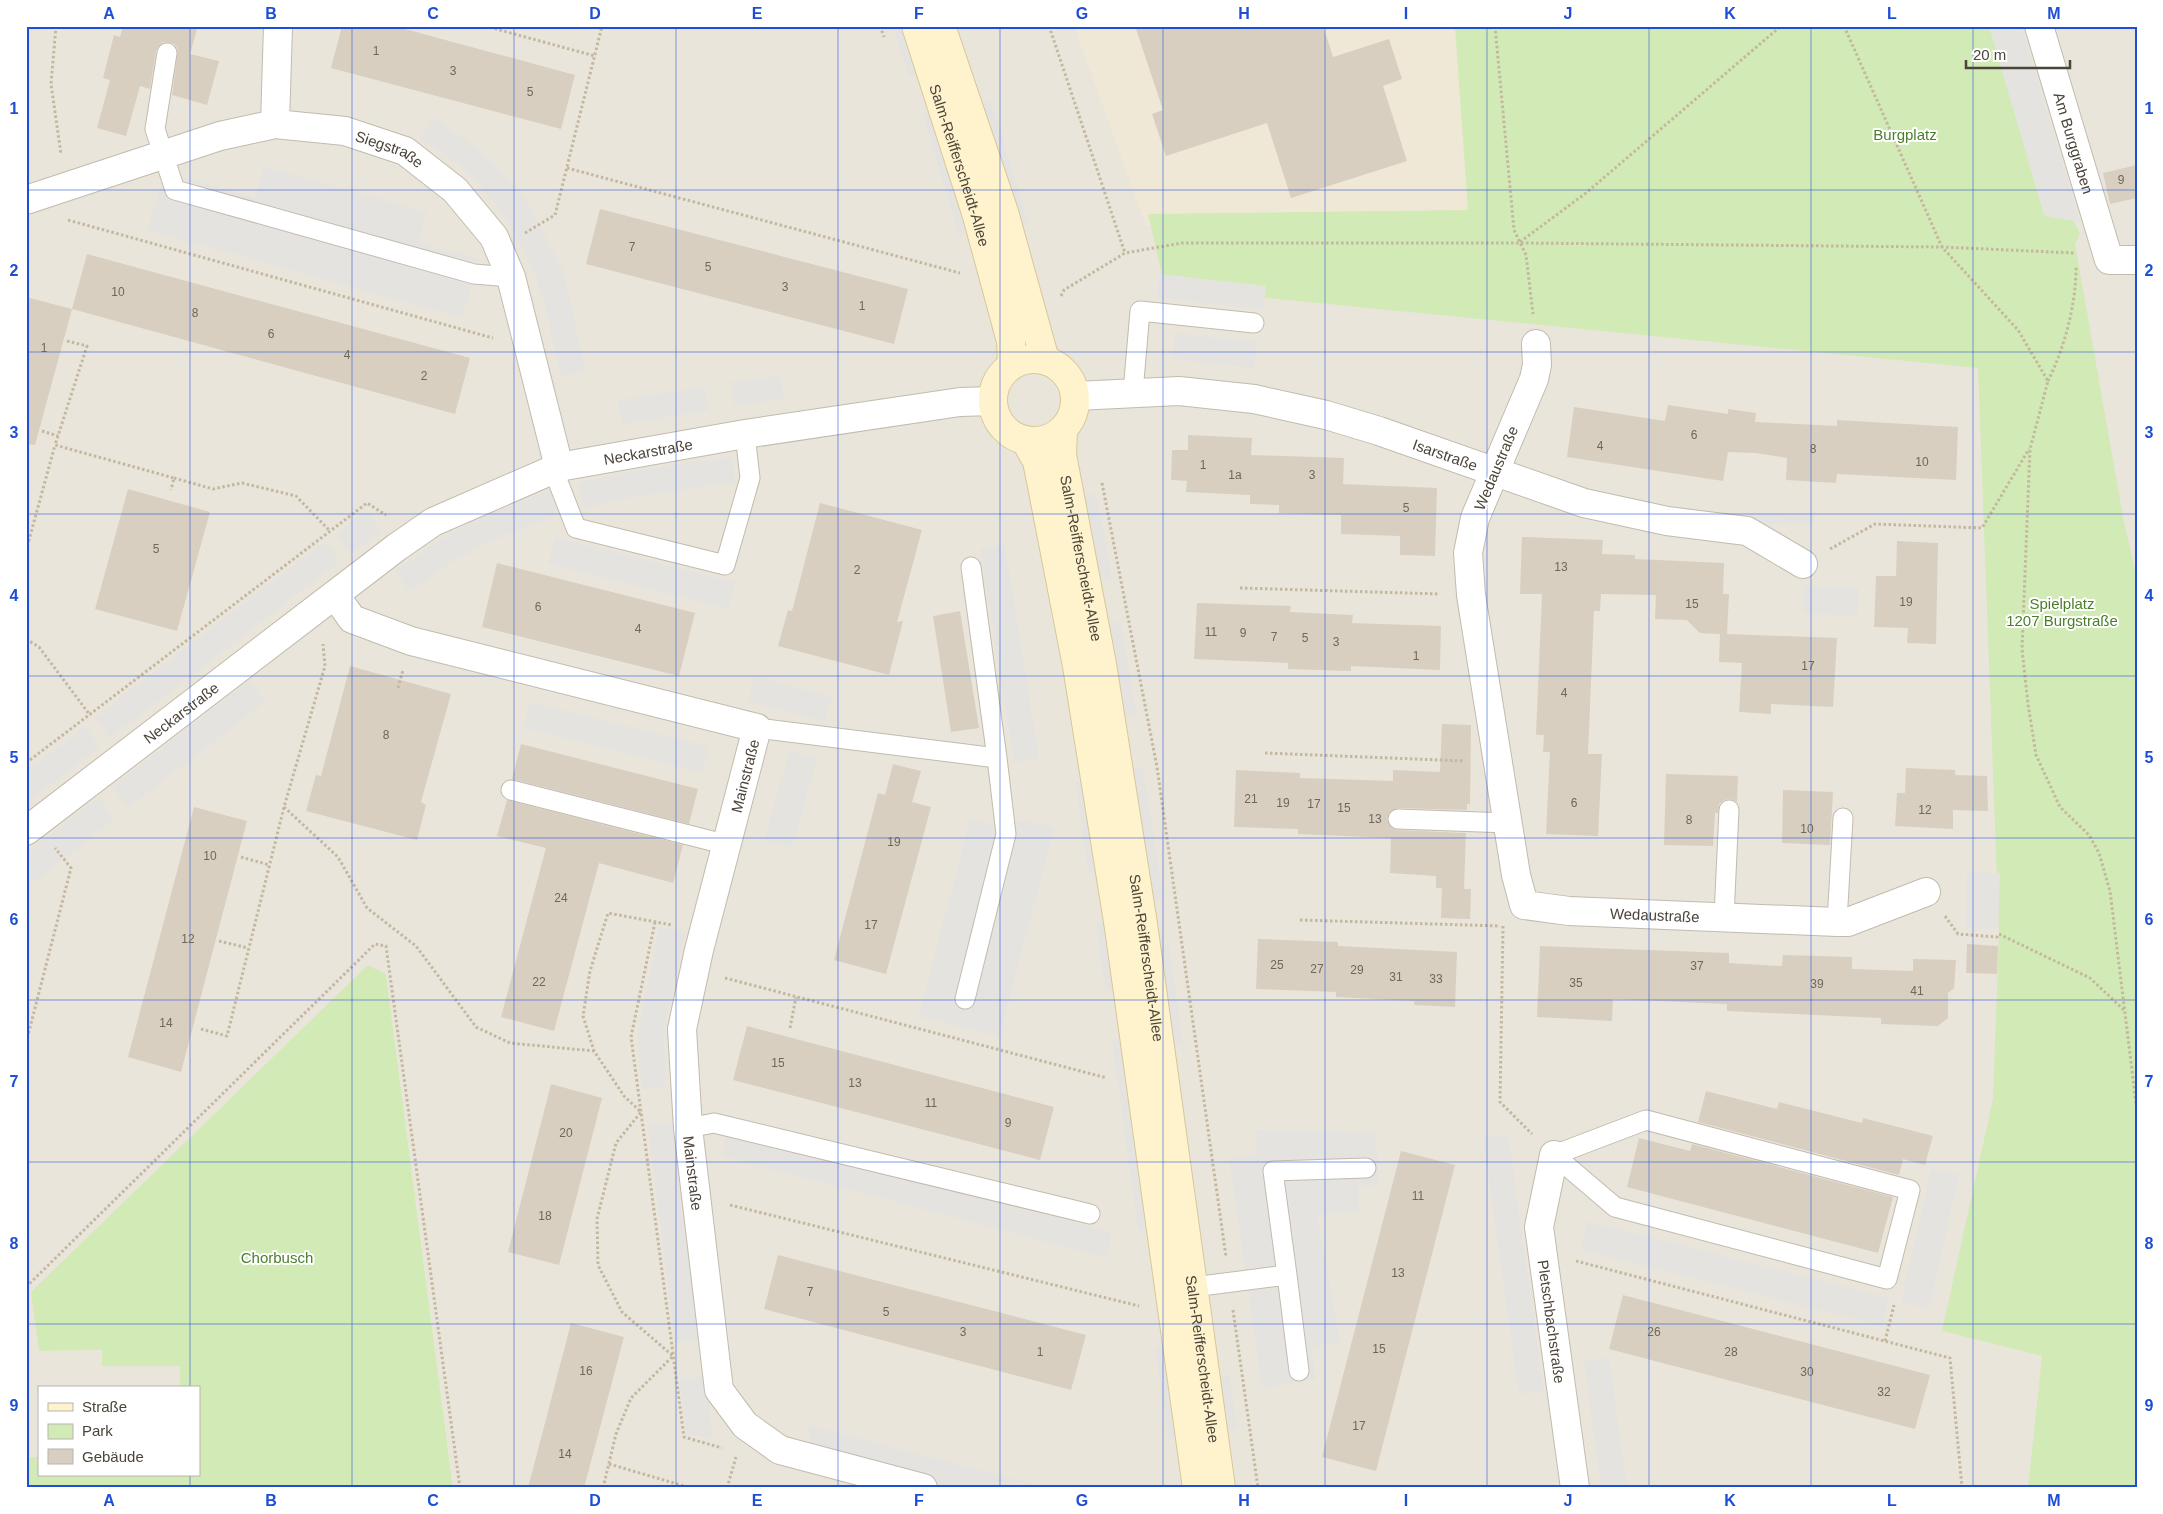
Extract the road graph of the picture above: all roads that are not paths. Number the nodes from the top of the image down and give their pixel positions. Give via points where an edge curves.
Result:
1 (278, 26) edge
2 (916, 26) edge
3 (941, 26) edge
4 (2039, 26) edge
5 (167, 53) dead end
6 (275, 124) junction
7 (162, 154) junction
8 (26, 200) edge
9 (2137, 260) edge
10 (511, 277) junction
11 (1254, 323) dead end
12 (1536, 344) road end
13 (1045, 360) junction
14 (1012, 365) junction
15 (1133, 392) junction
16 (1076, 396) junction
17 (993, 401) junction
18 (1063, 430) junction
19 (745, 434) junction
20 (1025, 440) junction
21 (556, 468) junction
22 (1494, 472) junction
23 (1803, 564) road end
24 (971, 567) dead end
25 (335, 594) junction
26 (757, 728) junction
27 (997, 758) junction
28 (511, 790) dead end
29 (1729, 810) dead end
30 (1843, 818) dead end
31 (1398, 819) dead end
32 (1508, 823) junction
33 (31, 827) edge
34 (728, 845) junction
35 (1926, 892) road end
36 (1724, 917) junction
37 (1837, 922) junction
38 (965, 999) dead end
39 (688, 1128) junction
40 (1554, 1156) junction
41 (1366, 1168) dead end
42 (1090, 1214) dead end
43 (1287, 1276) junction
44 (1194, 1287) junction
45 (1299, 1372) dead end
46 (923, 1488) edge
47 (1197, 1488) edge
48 (1221, 1488) edge
49 (1575, 1488) edge

1 - 6 street
2 - 14 street, Salm-Reifferscheidt-Allee via 977,216 1011,341
3 - 13 street, Salm-Reifferscheidt-Allee via 1004,212
4 - 9 street, Am Burggraben via 2109,260
5 - 7 lane via 155,129
6 - 7 street, Siegstraße via 220,136
6 - 10 street, Siegstraße via 345,131 405,151 455,190 494,237
7 - 8 street, Siegstraße
7 - 10 lane via 175,190 474,274
10 - 21 street, Siegstraße
11 - 15 lane via 1140,311
12 - 22 street, Wedaustraße via 1534,379
13 - 14 street via 1034,358
13 - 16 street via 1057,364 1066,373
14 - 17 street via 1001,374
15 - 16 street, Isarstraße
15 - 22 street, Isarstraße via 1179,391 1244,398 1326,415
16 - 18 street via 1071,420
17 - 19 street, Neckarstraße via 960,402
17 - 20 street via 995,414 1002,426
18 - 20 street via 1051,438
18 - 44 street, Salm-Reifferscheidt-Allee via 1062,456 1102,664 1143,924
19 - 21 street, Neckarstraße
19 - 21 lane via 750,478 725,565 576,528
20 - 47 street, Salm-Reifferscheidt-Allee via 1037,461 1078,676 1119,928
21 - 25 street, Neckarstraße via 433,522
22 - 23 street, Isarstraße via 1584,503 1667,521 1747,531
22 - 32 street, Wedaustraße via 1475,518 1468,553 1471,595
24 - 27 lane
25 - 26 street via 352,619 411,641
25 - 33 street, Neckarstraße
26 - 27 lane
26 - 34 street, Mainstraße
27 - 38 lane via 1006,834
28 - 34 lane
29 - 36 lane
30 - 37 lane
31 - 32 lane
32 - 36 street, Wedaustraße via 1524,905 1569,911
34 - 39 street, Mainstraße via 682,1029
35 - 37 street, Wedaustraße via 1848,922
36 - 37 street, Wedaustraße
39 - 42 lane via 714,1123
39 - 46 street, Mainstraße via 719,1390 744,1425 780,1450
40 - 40 lane via 1646,1120 1910,1190 1887,1278 1615,1207
40 - 49 street, Pletschbachstraße via 1538,1227
41 - 43 lane via 1273,1171
43 - 44 lane
43 - 45 lane
44 - 48 street, Salm-Reifferscheidt-Allee

